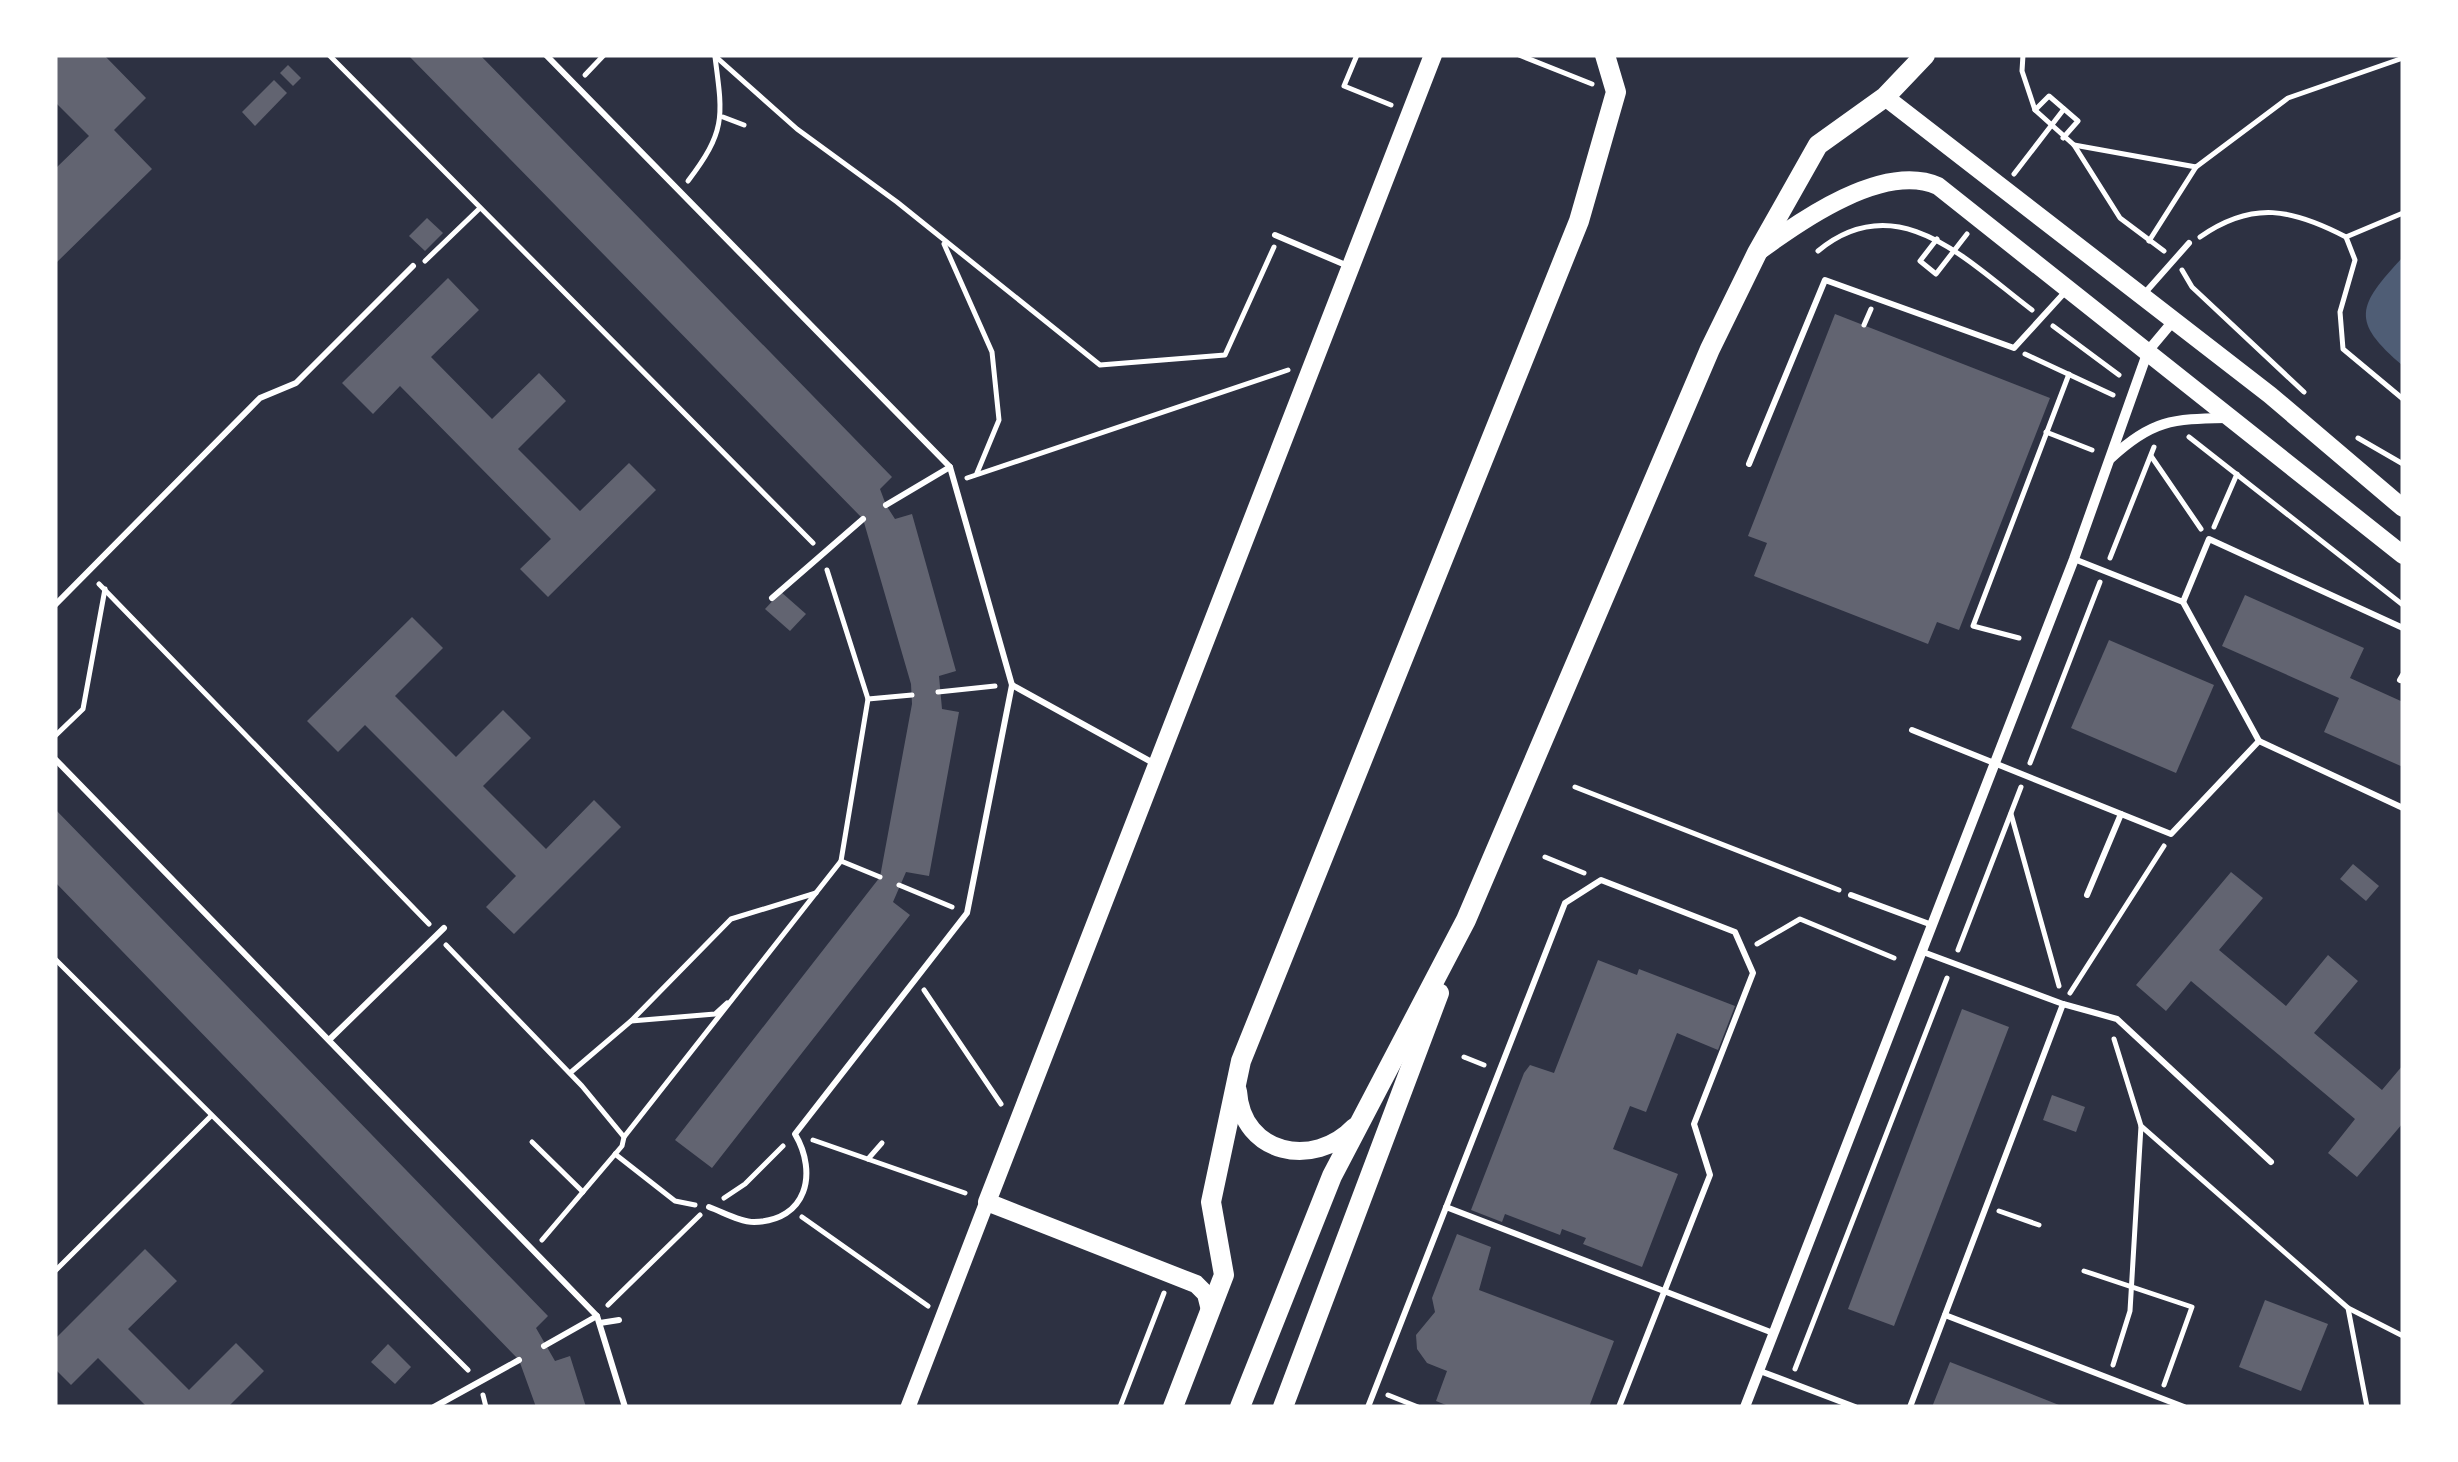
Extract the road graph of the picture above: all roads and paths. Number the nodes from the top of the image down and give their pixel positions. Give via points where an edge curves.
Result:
1 (328, 55) edge
2 (546, 55) edge
3 (604, 55) edge
4 (1356, 55) edge
5 (1434, 55) edge
6 (1519, 55) edge
7 (1605, 55) edge
8 (1925, 55) edge
9 (2023, 55) edge
10 (2364, 55) edge
11 (715, 56) edge
12 (2403, 58) edge
13 (2364, 68) junction
14 (576, 85) junction
15 (1595, 85) dead end
16 (1885, 97) junction
17 (1394, 106) dead end
18 (2036, 110) junction
19 (723, 116) junction
20 (744, 125) dead end
21 (2063, 138) junction
22 (2074, 146) junction
23 (2196, 167) junction
24 (680, 191) junction
25 (480, 208) junction
26 (2403, 212) edge
27 (1277, 236) joint
28 (2346, 237) junction
29 (1937, 239) junction
30 (943, 241) junction
31 (2149, 241) junction
32 (2189, 243) joint
33 (1818, 250) dead end
34 (1757, 253) junction
35 (2176, 258) junction
36 (412, 266) joint
37 (1350, 267) junction
38 (1936, 274) dead end
39 (2068, 288) junction
40 (2143, 295) junction
41 (2042, 317) junction
42 (2174, 320) junction
43 (2014, 348) junction
44 (2148, 351) junction
45 (1292, 369) dead end
46 (2069, 374) junction
47 (2119, 374) dead end
48 (2113, 395) dead end
49 (2403, 399) edge
50 (2318, 404) dead end
51 (2228, 418) junction
52 (2178, 428) dead end
53 (2347, 428) dead end
54 (2046, 432) junction
55 (2161, 438) dead end
56 (2092, 450) dead end
57 (2151, 456) junction
58 (2110, 459) junction
59 (1749, 464) dead end
60 (2403, 464) edge
61 (950, 467) junction
62 (2237, 474) junction
63 (976, 475) junction
64 (955, 482) junction
65 (886, 505) dead end
66 (2403, 508) edge
67 (862, 519) dead end
68 (2208, 539) junction
69 (820, 551) junction
70 (2403, 555) edge
71 (2074, 558) junction
72 (2105, 570) junction
73 (88, 572) junction
74 (104, 590) junction
75 (772, 598) dead end
76 (2183, 602) junction
77 (55, 605) edge
78 (2403, 605) edge
79 (2403, 628) edge
80 (2019, 638) dead end
81 (1012, 685) junction
82 (938, 692) dead end
83 (912, 694) dead end
84 (868, 699) junction
85 (1912, 730) dead end
86 (55, 736) edge
87 (2259, 741) junction
88 (55, 759) edge
89 (1995, 763) junction
90 (1155, 764) junction
91 (2026, 776) junction
92 (1575, 787) dead end
93 (2403, 808) edge
94 (2011, 812) junction
95 (2121, 814) junction
96 (2171, 834) junction
97 (1545, 857) dead end
98 (841, 862) junction
99 (880, 877) dead end
100 (1600, 880) junction
101 (899, 885) dead end
102 (818, 892) junction
103 (1851, 895) joint
104 (2087, 895) dead end
105 (967, 913) junction
106 (1466, 920) junction
107 (1932, 925) junction
108 (439, 932) junction
109 (1744, 952) junction
110 (1922, 952) junction
111 (1894, 958) dead end
112 (55, 959) edge
113 (1953, 963) junction
114 (916, 978) junction
115 (737, 995) junction
116 (2064, 1004) junction
117 (2107, 1017) junction
118 (631, 1021) junction
119 (328, 1040) junction
120 (1464, 1057) dead end
121 (1241, 1061) junction
122 (1500, 1071) junction
123 (570, 1073) junction
124 (1000, 1104) dead end
125 (1363, 1113) junction
126 (211, 1116) junction
127 (2141, 1126) junction
128 (796, 1134) junction
129 (624, 1137) junction
130 (883, 1141) dead end
131 (532, 1142) dead end
132 (615, 1154) junction
133 (868, 1160) junction
134 (2271, 1162) dead end
135 (583, 1192) junction
136 (966, 1193) dead end
137 (987, 1202) junction
138 (1446, 1207) junction
139 (1986, 1207) junction
140 (709, 1208) junction
141 (792, 1210) junction
142 (2039, 1225) dead end
143 (534, 1250) junction
144 (2084, 1271) dead end
145 (55, 1272) edge
146 (1172, 1274) junction
147 (1224, 1275) junction
148 (1196, 1284) junction
149 (2131, 1286) junction
150 (1665, 1291) junction
151 (931, 1307) dead end
152 (2348, 1308) junction
153 (1210, 1310) junction
154 (1945, 1314) junction
155 (599, 1320) junction
156 (619, 1320) dead end
157 (1773, 1333) junction
158 (2403, 1336) edge
159 (544, 1346) dead end
160 (519, 1360) dead end
161 (1759, 1371) junction
162 (2109, 1378) junction
163 (480, 1381) junction
164 (1790, 1383) junction
165 (1375, 1390) junction
166 (2160, 1398) junction
167 (434, 1407) edge
168 (486, 1407) edge
169 (625, 1407) edge
170 (908, 1407) edge
171 (1120, 1407) edge
172 (1172, 1407) edge
173 (1240, 1407) edge
174 (1283, 1407) edge
175 (1368, 1407) edge
176 (1418, 1407) edge
177 (1619, 1407) edge
178 (1745, 1407) edge
179 (1854, 1407) edge
180 (1910, 1407) edge
181 (2184, 1407) edge
182 (2368, 1407) edge

1 - 25 path
2 - 14 lane
3 - 14 path
4 - 17 path via 1344,86
5 - 37 main road
6 - 15 path
7 - 121 main road via 1616,92 1579,220
8 - 16 main road
9 - 18 path
10 - 13 path
11 - 19 path
11 - 30 path via 796,129
12 - 13 path
13 - 23 path via 2288,98
14 - 24 lane
16 - 34 main road via 1818,145
16 - 40 main road
18 - 21 path
18 - 21 path via 2049,96 2078,121
19 - 20 path
19 - 24 path
21 - 22 path
22 - 23 path
22 - 31 path via 2120,218
23 - 31 path
24 - 61 lane
25 - 36 path via 428,260
25 - 69 path
26 - 28 path
27 - 30 path via 1225,355 1100,365
27 - 37 lane
28 - 32 path via 2278,210 2217,224
28 - 49 path via 2355,260 2340,312 2343,349
29 - 33 path via 1872,223
29 - 38 path via 1920,261
29 - 41 path
30 - 63 path via 992,352 999,420
31 - 35 path
32 - 35 lane
34 - 39 main road via 1838,200 1919,177
34 - 106 main road
35 - 40 lane
35 - 50 path via 2192,288
36 - 73 lane via 299,386 260,398
37 - 90 main road
39 - 41 lane
39 - 44 main road
40 - 42 main road
41 - 43 lane
41 - 47 path
42 - 44 street
42 - 66 main road
43 - 46 path
43 - 59 lane via 1825,280
44 - 51 main road
44 - 58 street
45 - 63 path
46 - 48 path
46 - 54 path
51 - 58 street via 2168,420 2136,435
51 - 70 main road
52 - 62 path
53 - 60 path
54 - 56 path
54 - 80 path via 1973,626
55 - 57 path
57 - 68 path
57 - 72 path
58 - 71 street
61 - 64 lane
61 - 65 lane
62 - 68 path
62 - 78 path
63 - 64 path
64 - 81 lane
67 - 69 lane
68 - 76 lane
68 - 79 lane
69 - 75 lane
69 - 84 path
71 - 72 lane
71 - 89 street
72 - 76 lane
72 - 91 path
73 - 74 path
73 - 77 lane
74 - 86 path via 83,709
74 - 108 path
76 - 87 lane
81 - 82 path
81 - 90 lane
81 - 105 lane
83 - 84 path
84 - 98 path
85 - 89 lane
87 - 93 lane
87 - 96 lane
88 - 119 lane
89 - 91 lane
89 - 107 street
90 - 137 main road
91 - 94 path
91 - 95 lane
92 - 103 path
94 - 113 path
94 - 116 path
95 - 96 lane
95 - 104 lane
96 - 116 path
97 - 100 path
98 - 99 path
98 - 102 path
100 - 109 lane via 1736,932
100 - 122 lane via 1565,903
101 - 105 path
102 - 115 path
102 - 118 path via 731,919
103 - 107 lane
105 - 114 lane
106 - 125 main road
106 - 174 main road
107 - 110 street
108 - 119 lane
108 - 123 path
109 - 111 path via 1800,919
109 - 150 lane via 1753,974 1694,1124 1710,1174
110 - 113 lane
110 - 157 street
112 - 126 path
113 - 116 lane
113 - 164 path
114 - 124 path
114 - 128 lane
115 - 118 path via 715,1014
115 - 129 path
116 - 117 lane
116 - 139 lane
117 - 127 path
117 - 134 lane via 2118,1019
118 - 123 path
119 - 143 lane
120 - 122 path
121 - 125 main road via 1240,1108 1269,1144 1316,1152 1344,1138
121 - 147 main road via 1211,1202
122 - 138 lane
123 - 129 path
125 - 173 main road
126 - 145 path
126 - 163 path
127 - 149 path
127 - 152 path
128 - 133 path
128 - 140 path via 746,1184
128 - 141 lane via 808,1156 809,1179
129 - 132 path
130 - 133 path
131 - 135 path
132 - 135 path
132 - 140 path via 675,1201
133 - 136 path
135 - 143 path
137 - 146 main road
137 - 170 street
138 - 150 lane
138 - 165 lane
139 - 142 path
139 - 154 lane
140 - 141 lane via 750,1222
140 - 155 path
141 - 151 path
143 - 155 lane
144 - 149 path
146 - 148 main road
146 - 171 path
147 - 148 main road
147 - 153 main road
148 - 153 main road
149 - 162 path via 2130,1312
149 - 166 path via 2192,1307
150 - 157 lane
150 - 177 lane
152 - 158 path
152 - 182 path
153 - 172 main road
154 - 162 lane
154 - 180 lane
155 - 156 lane
155 - 159 lane
155 - 169 lane
157 - 161 street
160 - 163 lane
161 - 164 lane
161 - 178 street
162 - 166 lane
163 - 167 lane
163 - 168 path
164 - 179 lane
165 - 175 lane
165 - 176 path
166 - 181 lane

